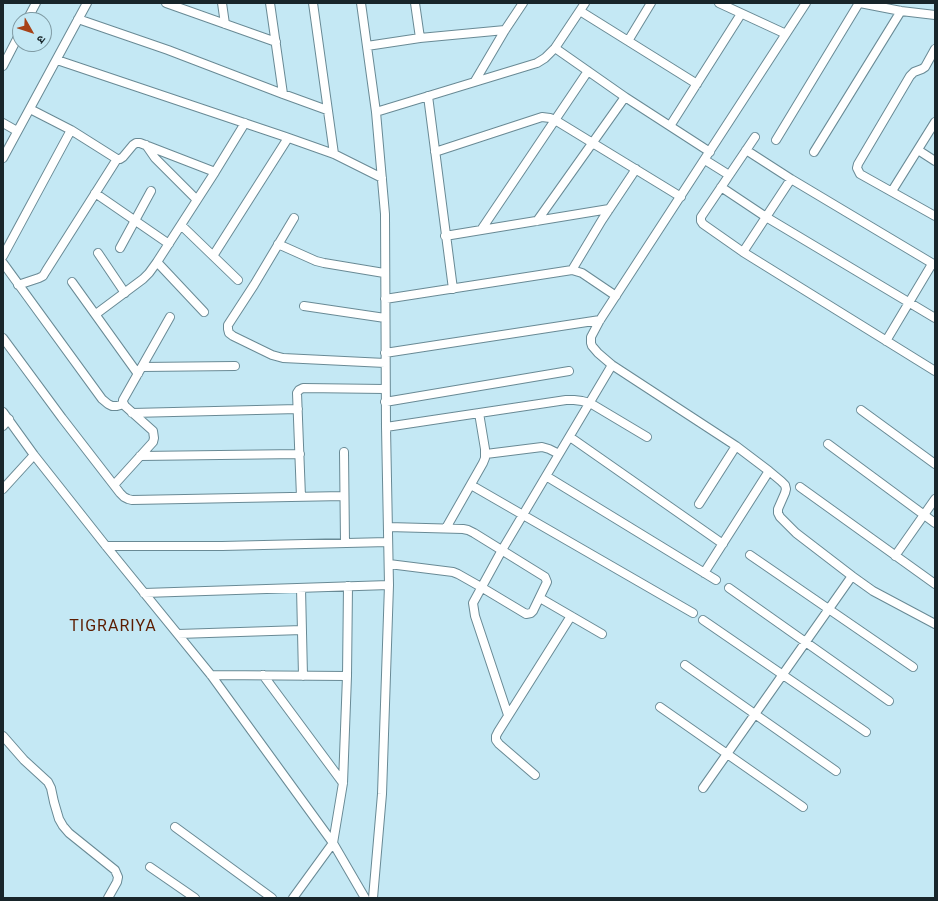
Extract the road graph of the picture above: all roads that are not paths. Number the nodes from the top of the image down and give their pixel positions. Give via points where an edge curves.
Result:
1 (87, 3) edge
2 (166, 3) edge
3 (222, 3) edge
4 (270, 3) edge
5 (313, 3) edge
6 (360, 3) edge
7 (416, 3) edge
8 (523, 3) edge
9 (586, 3) edge
10 (651, 3) edge
11 (719, 3) edge
12 (806, 3) edge
13 (859, 3) edge
14 (580, 11) junction
15 (901, 11) junction
16 (741, 14) junction
17 (935, 15) edge
18 (78, 19) junction
19 (225, 24) junction
20 (505, 30) junction
21 (786, 34) junction
22 (420, 38) junction
23 (628, 41) junction
24 (276, 42) junction
25 (367, 46) junction
26 (555, 48) junction
27 (12, 49) edge
28 (935, 49) edge
29 (57, 60) junction
30 (3, 66) edge
31 (588, 71) junction
32 (475, 81) junction
33 (697, 84) junction
34 (283, 94) junction
35 (428, 96) junction
36 (625, 97) junction
37 (30, 109) junction
38 (327, 110) junction
39 (376, 112) junction
40 (555, 120) junction
41 (935, 122) edge
42 (3, 123) edge
43 (245, 123) junction
44 (670, 126) junction
45 (71, 130) junction
46 (17, 131) junction
47 (755, 137) dead end
48 (288, 138) junction
49 (776, 140) dead end
50 (592, 142) junction
51 (146, 145) junction
52 (746, 150) junction
53 (918, 150) junction
54 (435, 152) junction
55 (710, 152) junction
56 (814, 152) dead end
57 (334, 154) junction
58 (3, 158) edge
59 (117, 159) junction
60 (705, 160) junction
61 (935, 161) edge
62 (636, 169) junction
63 (215, 172) junction
64 (729, 175) junction
65 (382, 178) junction
66 (791, 179) junction
67 (721, 186) junction
68 (892, 191) junction
69 (151, 192) dead end
70 (95, 193) junction
71 (681, 197) junction
72 (197, 200) junction
73 (609, 209) junction
74 (935, 216) edge
75 (766, 217) junction
76 (294, 218) dead end
77 (135, 221) junction
78 (537, 221) junction
79 (181, 225) junction
80 (481, 230) junction
81 (446, 236) junction
82 (169, 244) junction
83 (278, 244) junction
84 (120, 248) dead end
85 (743, 252) junction
86 (98, 253) dead end
87 (3, 256) edge
88 (213, 256) junction
89 (157, 262) junction
90 (3, 263) edge
91 (934, 264) edge
92 (572, 270) junction
93 (384, 273) junction
94 (238, 280) dead end
95 (72, 282) dead end
96 (18, 284) junction
97 (453, 289) junction
98 (125, 292) junction
99 (616, 296) junction
100 (385, 299) junction
101 (909, 302) junction
102 (304, 306) dead end
103 (204, 312) dead end
104 (96, 314) junction
105 (170, 316) dead end
106 (385, 318) junction
107 (935, 318) edge
108 (600, 320) junction
109 (3, 338) edge
110 (886, 341) junction
111 (385, 353) junction
112 (385, 363) junction
113 (612, 365) junction
114 (235, 366) dead end
115 (140, 370) junction
116 (569, 371) dead end
117 (935, 371) edge
118 (385, 389) junction
119 (385, 402) junction
120 (590, 403) junction
121 (124, 404) junction
122 (298, 409) junction
123 (861, 410) dead end
124 (3, 412) edge
125 (132, 413) junction
126 (479, 413) junction
127 (6, 423) edge
128 (386, 427) junction
129 (570, 437) junction
130 (647, 437) dead end
131 (828, 444) dead end
132 (736, 446) junction
133 (344, 452) dead end
134 (300, 454) junction
135 (486, 454) junction
136 (559, 454) junction
137 (34, 455) junction
138 (140, 456) junction
139 (935, 464) edge
140 (769, 471) junction
141 (546, 476) junction
142 (114, 485) junction
143 (471, 485) junction
144 (800, 487) dead end
145 (3, 489) edge
146 (344, 496) junction
147 (301, 497) junction
148 (935, 499) edge
149 (700, 504) dead end
150 (522, 515) junction
151 (924, 515) junction
152 (935, 523) edge
153 (388, 527) junction
154 (446, 528) junction
155 (388, 542) junction
156 (345, 543) junction
157 (723, 544) junction
158 (106, 546) junction
159 (502, 550) junction
160 (750, 554) dead end
161 (895, 556) junction
162 (389, 564) junction
163 (704, 573) junction
164 (852, 576) junction
165 (716, 580) dead end
166 (935, 584) edge
167 (389, 585) junction
168 (348, 586) junction
169 (481, 587) junction
170 (301, 588) junction
171 (729, 588) dead end
172 (144, 592) junction
173 (540, 598) junction
174 (829, 608) junction
175 (693, 613) dead end
176 (571, 616) junction
177 (703, 620) dead end
178 (935, 624) edge
179 (302, 630) junction
180 (178, 634) junction
181 (602, 634) dead end
182 (805, 642) junction
183 (685, 665) dead end
184 (913, 668) dead end
185 (782, 674) junction
186 (211, 675) junction
187 (263, 675) junction
188 (304, 676) junction
189 (347, 676) junction
190 (889, 701) dead end
191 (660, 707) dead end
192 (754, 714) junction
193 (508, 715) junction
194 (866, 732) dead end
195 (3, 736) edge
196 (726, 754) junction
197 (836, 771) dead end
198 (535, 775) dead end
199 (343, 783) junction
200 (703, 788) dead end
201 (803, 807) dead end
202 (175, 827) dead end
203 (333, 843) junction
204 (150, 867) dead end
205 (108, 898) edge
206 (195, 898) edge
207 (272, 898) edge
208 (293, 898) edge
209 (365, 898) edge
210 (373, 898) edge

1 - 18 street
2 - 19 street
3 - 19 street
4 - 24 street
5 - 38 street
6 - 25 street
7 - 22 street
8 - 20 street
9 - 14 street
10 - 23 street
11 - 16 street
12 - 21 street
13 - 15 street
13 - 49 street
14 - 23 street
14 - 26 street
15 - 17 street
15 - 56 street
16 - 21 street
16 - 33 street
18 - 29 street
18 - 34 street
19 - 24 street
20 - 22 street
20 - 32 street
21 - 55 street
22 - 25 street
23 - 33 street
24 - 34 street
25 - 39 street
26 - 31 street
26 - 32 street via 537,63
27 - 30 street
28 - 68 street via 925,66 910,76 858,164 860,174
29 - 37 street
29 - 43 street
31 - 36 street
31 - 40 street
32 - 35 street
33 - 44 street
34 - 38 street
35 - 39 street
35 - 54 street
36 - 44 street
36 - 50 street
37 - 45 street
37 - 46 street
38 - 57 street
39 - 65 street
40 - 50 street
40 - 54 street via 542,117
40 - 80 street
41 - 53 street
42 - 46 street
43 - 48 street
43 - 63 street
44 - 55 street
45 - 59 street
45 - 87 street
46 - 58 street
47 - 52 street
48 - 57 street
48 - 88 street
50 - 62 street
50 - 78 street
51 - 59 street via 136,143 123,157
51 - 63 street
51 - 72 street via 155,158
52 - 64 street
52 - 66 street
53 - 61 street
53 - 68 street
54 - 81 street
55 - 60 street
57 - 65 street
59 - 70 street
60 - 64 street
60 - 71 street
62 - 71 street
62 - 73 street
63 - 72 street
64 - 67 street
65 - 93 street via 385,214
66 - 75 street
66 - 91 street
67 - 75 street
67 - 85 street via 701,221
68 - 74 street
69 - 77 street
70 - 77 street
70 - 96 street via 43,276
71 - 99 street
72 - 79 street
73 - 78 street
73 - 92 street
75 - 85 street
75 - 101 street
76 - 83 street
77 - 82 street
77 - 84 street
78 - 80 street
79 - 82 street
79 - 88 street
80 - 81 street
81 - 97 street
82 - 89 street
83 - 93 street via 324,264
83 - 112 street via 228,326 229,333 283,358
85 - 110 street
86 - 98 street
88 - 94 street
89 - 98 street via 143,279
89 - 103 street
90 - 96 street
91 - 101 street
92 - 97 street
92 - 99 street via 582,273
93 - 100 street
95 - 104 street
96 - 121 street via 102,399 112,406
97 - 100 street
98 - 104 street
99 - 108 street
100 - 106 street
101 - 107 street
101 - 110 street
102 - 106 street
104 - 115 street
105 - 115 street
106 - 111 street
108 - 111 street
108 - 113 street via 591,337 591,343
109 - 142 street
110 - 117 street
111 - 112 street
112 - 118 street
113 - 120 street
113 - 132 street
114 - 115 street
115 - 121 street
116 - 119 street
118 - 119 street
118 - 122 street via 301,388 297,393
119 - 128 street
120 - 126 street via 566,400
120 - 129 street
120 - 130 street
121 - 125 street
122 - 125 street
122 - 134 street
123 - 139 street
124 - 127 street
125 - 138 street via 154,434 153,442
126 - 128 street
126 - 135 street
127 - 137 street
128 - 153 street
129 - 136 street
129 - 157 street
131 - 151 street
132 - 140 street
132 - 149 street
133 - 146 street
134 - 138 street
134 - 147 street
135 - 136 street via 542,447
135 - 143 street via 484,463
136 - 141 street
137 - 145 street
137 - 158 street
138 - 142 street
140 - 157 street
140 - 164 street via 785,485 786,489 778,509 780,516 796,533
141 - 150 street
141 - 163 street
142 - 147 street via 124,497 132,500
143 - 150 street
143 - 154 street
144 - 161 street
146 - 147 street
146 - 156 street
148 - 151 street
150 - 159 street
150 - 175 street
151 - 152 street
151 - 161 street
153 - 154 street
153 - 155 street
154 - 159 street via 474,532
155 - 156 street
155 - 162 street
156 - 158 street
157 - 163 street
158 - 172 street
159 - 169 street
159 - 173 street via 545,577 547,582
160 - 174 street
161 - 166 street
162 - 167 street
162 - 169 street via 453,572
163 - 165 street
164 - 174 street
164 - 178 street via 873,591
167 - 168 street
167 - 210 street via 382,794
168 - 170 street
168 - 189 street
169 - 173 street via 526,614 532,614
169 - 193 street via 473,608
170 - 172 street
170 - 179 street
171 - 182 street
172 - 180 street
173 - 176 street
174 - 182 street
174 - 184 street
176 - 181 street
176 - 193 street
177 - 185 street
179 - 180 street
179 - 188 street
180 - 186 street
182 - 185 street
182 - 190 street
183 - 192 street
185 - 192 street
185 - 194 street
186 - 187 street
186 - 203 street
187 - 188 street
187 - 199 street
188 - 189 street
189 - 199 street
191 - 196 street
192 - 196 street
192 - 197 street
193 - 198 street via 496,740
195 - 205 street via 48,782 59,819 69,834 115,870 118,877
196 - 200 street
196 - 201 street
199 - 203 street
202 - 207 street
203 - 208 street
203 - 209 street
204 - 206 street

